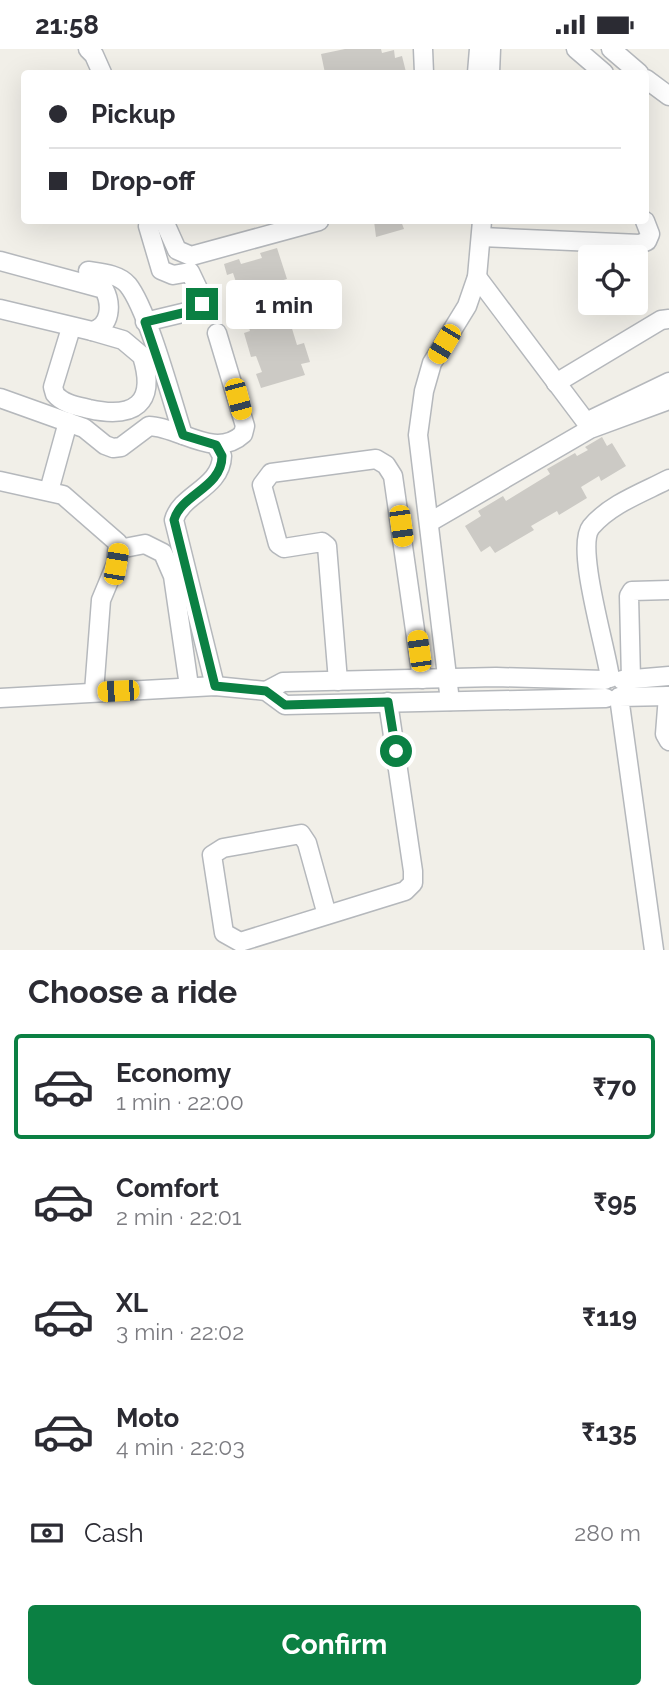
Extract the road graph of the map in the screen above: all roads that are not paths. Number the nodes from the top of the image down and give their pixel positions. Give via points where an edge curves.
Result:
1 (88, 49) edge
2 (423, 49) edge
3 (479, 49) edge
4 (491, 49) edge
5 (576, 49) edge
6 (611, 49) edge
7 (101, 70) edge
8 (424, 70) edge
9 (477, 70) edge
10 (490, 70) edge
11 (600, 70) edge
12 (636, 70) edge
13 (649, 81) edge
14 (669, 96) edge
15 (156, 224) edge
16 (157, 224) edge
17 (308, 224) edge
18 (646, 224) edge
19 (482, 229) edge
20 (0, 261) edge
21 (88, 271) dead end
22 (477, 277) junction
23 (0, 309) edge
24 (669, 319) edge
25 (145, 322) junction
26 (71, 328) junction
27 (92, 331) junction
28 (217, 333) dead end
29 (669, 382) edge
30 (556, 383) junction
31 (0, 398) edge
32 (669, 400) edge
33 (68, 422) junction
34 (183, 435) junction
35 (216, 445) junction
36 (669, 479) edge
37 (0, 481) edge
38 (50, 491) junction
39 (430, 522) junction
40 (119, 549) junction
41 (669, 590) edge
42 (669, 676) edge
43 (422, 678) junction
44 (449, 678) junction
45 (338, 681) junction
46 (615, 685) junction
47 (215, 686) junction
48 (189, 687) junction
49 (266, 691) junction
50 (94, 692) junction
51 (668, 696) edge
52 (0, 698) edge
53 (450, 701) junction
54 (388, 702) junction
55 (669, 741) edge
56 (327, 915) junction
57 (654, 950) edge

1 - 7 street
2 - 8 street
3 - 9 street
4 - 10 street
5 - 11 street
6 - 12 street
13 - 14 street
15 - 25 street via 161,270 173,275 190,272 202,304 195,310
16 - 17 street via 177,250 191,256
18 - 19 street via 650,234 639,244
19 - 22 street
20 - 27 street via 104,289 108,315 99,329
21 - 25 street via 110,275 128,286
22 - 30 street
22 - 39 street via 467,306 432,363 424,390 418,435
23 - 26 street
24 - 30 street
25 - 34 street
26 - 27 street
26 - 27 street via 53,387 55,394 71,404 123,414 134,409 146,387 142,356 123,340
28 - 35 street via 245,426 237,440
29 - 30 street via 586,422
31 - 33 street
32 - 39 street via 590,429
33 - 34 street via 113,448 149,426
33 - 38 street
34 - 35 street
35 - 47 street via 222,465 203,489 176,511 174,520
36 - 46 street via 613,509 585,538 585,558
37 - 38 street
38 - 40 street via 63,495 114,538
39 - 44 street
40 - 48 street via 145,544 163,553 173,576
40 - 50 street via 101,600
41 - 46 street via 632,591 629,596
42 - 46 street
43 - 44 street
43 - 45 street
43 - 45 street via 393,476 376,459 271,473 262,485 278,544 284,548 322,542 327,546
44 - 46 street
44 - 53 street
45 - 49 street via 283,682
46 - 51 street
46 - 53 street
46 - 57 street
47 - 48 street
47 - 49 street
48 - 50 street
49 - 54 street via 285,705
50 - 52 street
51 - 55 street via 664,734
53 - 54 street
54 - 56 street via 413,883 405,891
56 - 56 street via 240,942 230,939 224,933 212,855 223,848 301,834

